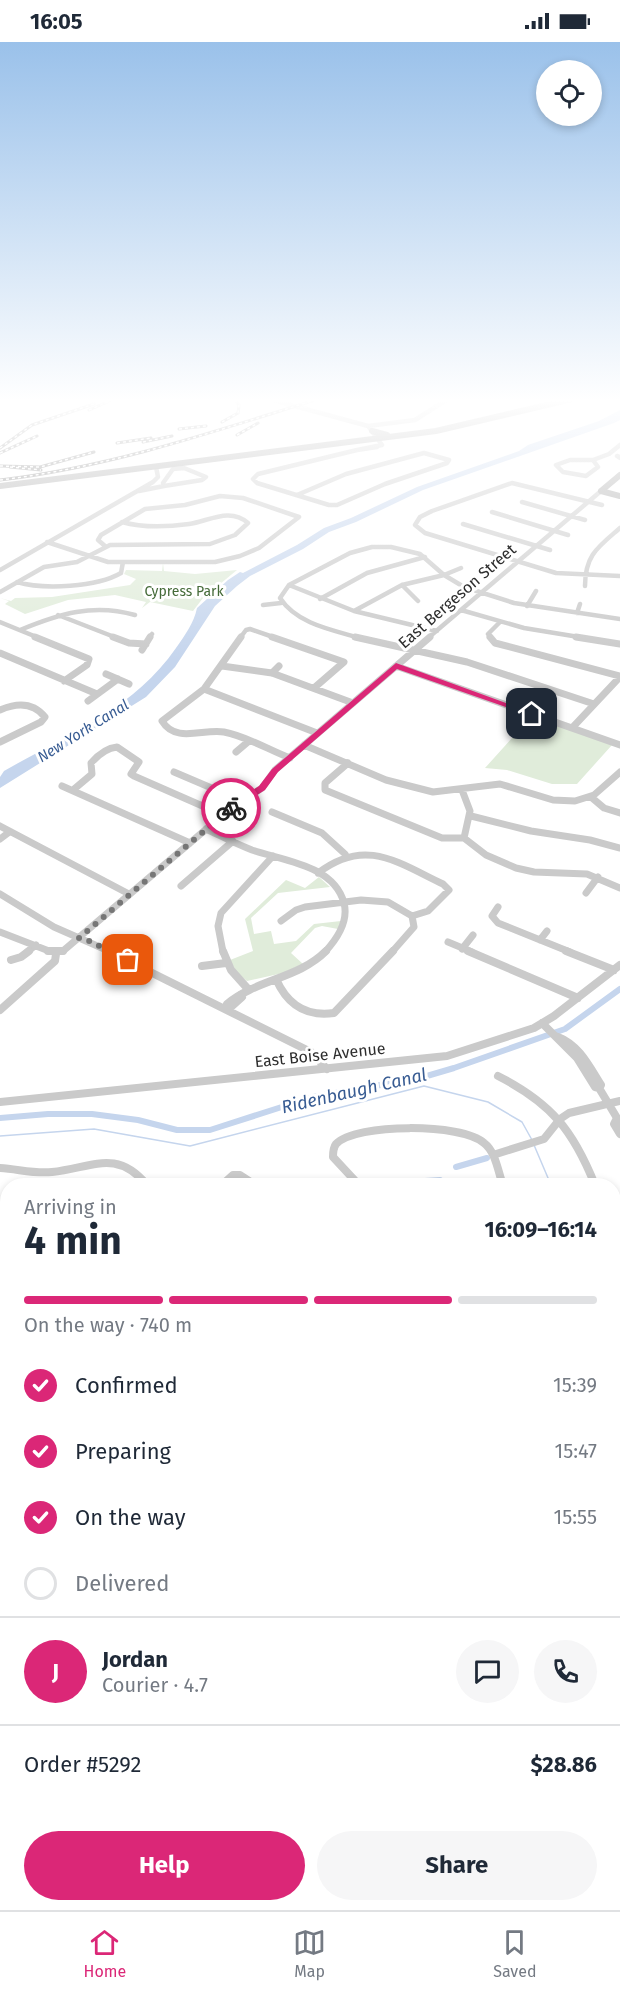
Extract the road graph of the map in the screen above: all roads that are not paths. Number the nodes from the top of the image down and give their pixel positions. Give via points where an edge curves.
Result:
1 (147, 486) edge
2 (164, 486) edge
3 (268, 486) edge
4 (318, 486) edge
5 (381, 486) edge
6 (503, 486) edge
7 (526, 486) edge
8 (607, 486) edge
9 (140, 491) junction
10 (602, 491) junction
11 (297, 495) junction
12 (620, 496) edge
13 (589, 501) junction
14 (522, 502) dead end
15 (602, 505) dead end
16 (492, 512) dead end
17 (571, 516) junction
18 (585, 520) dead end
19 (122, 522) junction
20 (463, 524) dead end
21 (620, 528) edge
22 (554, 531) junction
23 (568, 535) dead end
24 (368, 540) dead end
25 (47, 543) junction
26 (105, 546) junction
27 (536, 546) junction
28 (372, 547) junction
29 (550, 550) dead end
30 (87, 556) junction
31 (425, 557) junction
32 (123, 562) junction
33 (518, 562) junction
34 (461, 568) dead end
35 (0, 570) edge
36 (584, 574) junction
37 (444, 575) junction
38 (620, 576) edge
39 (17, 582) junction
40 (289, 585) junction
41 (402, 585) junction
42 (585, 586) dead end
43 (536, 591) dead end
44 (0, 592) edge
45 (482, 592) junction
46 (320, 599) junction
47 (418, 601) dead end
48 (281, 603) junction
49 (580, 604) dead end
50 (263, 605) dead end
51 (527, 606) junction
52 (143, 610) dead end
53 (461, 610) junction
54 (354, 611) junction
55 (577, 613) junction
56 (58, 615) junction
57 (620, 619) edge
58 (0, 621) edge
59 (500, 622) junction
60 (20, 630) junction
61 (437, 631) junction
62 (152, 634) dead end
63 (146, 644) junction
64 (620, 644) edge
65 (142, 650) dead end
66 (414, 650) junction
67 (0, 653) edge
68 (222, 666) junction
69 (279, 666) dead end
70 (396, 666) junction
71 (262, 671) junction
72 (272, 673) junction
73 (106, 674) dead end
74 (620, 676) edge
75 (257, 678) dead end
76 (118, 679) junction
77 (64, 681) junction
78 (129, 684) dead end
79 (314, 688) junction
80 (204, 689) junction
81 (97, 694) junction
82 (87, 701) dead end
83 (353, 703) junction
84 (594, 704) junction
85 (0, 710) edge
86 (572, 728) junction
87 (317, 733) junction
88 (620, 737) edge
89 (249, 741) junction
90 (0, 742) edge
91 (617, 744) edge
92 (304, 745) junction
93 (236, 752) dead end
94 (290, 758) junction
95 (348, 762) junction
96 (174, 772) dead end
97 (620, 772) edge
98 (62, 786) dead end
99 (73, 790) junction
100 (462, 790) junction
101 (591, 797) junction
102 (242, 801) junction
103 (272, 812) dead end
104 (620, 813) edge
105 (223, 815) junction
106 (471, 816) junction
107 (0, 826) edge
108 (206, 829) junction
109 (8, 833) dead end
110 (464, 838) junction
111 (0, 839) edge
112 (232, 841) junction
113 (190, 843) junction
114 (620, 848) edge
115 (345, 854) junction
116 (273, 856) junction
117 (318, 873) junction
118 (598, 877) junction
119 (181, 886) dead end
120 (620, 888) edge
121 (586, 893) dead end
122 (0, 894) edge
123 (129, 894) junction
124 (345, 902) junction
125 (498, 907) dead end
126 (412, 916) junction
127 (281, 921) dead end
128 (547, 931) dead end
129 (0, 932) edge
130 (473, 935) dead end
131 (79, 938) junction
132 (540, 940) junction
133 (448, 942) dead end
134 (36, 945) junction
135 (462, 949) junction
136 (56, 954) junction
137 (11, 960) dead end
138 (226, 963) junction
139 (202, 966) dead end
140 (617, 968) edge
141 (276, 979) junction
142 (248, 989) junction
143 (578, 998) junction
144 (228, 1007) junction
145 (0, 1010) edge
146 (542, 1023) junction
147 (311, 1052) junction
148 (327, 1069) junction
149 (303, 1072) junction
150 (498, 1076) dead end
151 (620, 1101) edge
152 (0, 1102) edge
153 (607, 1104) junction
154 (560, 1119) junction
155 (618, 1121) edge
156 (620, 1134) edge
157 (493, 1155) junction
158 (0, 1168) edge
159 (140, 1178) edge
160 (230, 1178) edge
161 (244, 1178) edge
162 (352, 1178) edge
163 (501, 1178) edge
164 (592, 1178) edge

1 - 9 street
2 - 9 street
3 - 11 street
4 - 11 street
5 - 11 street via 337,506
6 - 33 street via 432,511 415,525 425,533
7 - 13 street
8 - 10 main road, East Bergeson Street
9 - 25 street
10 - 12 main road
10 - 13 street, East Bergeson Street
13 - 15 street
13 - 17 street, East Bergeson Street
14 - 17 street
16 - 22 street
17 - 18 street
17 - 22 street, East Bergeson Street
19 - 26 street via 98,537
19 - 26 street via 181,525 224,515 246,519 247,524 210,544
19 - 32 street via 149,508 226,496 299,517 265,544 230,559 197,563
20 - 27 street
21 - 36 street via 589,556
22 - 23 street
22 - 27 street, East Bergeson Street
24 - 28 street
25 - 30 street
25 - 35 street
26 - 30 street
27 - 29 street, East Bergeson Street
27 - 33 street, East Bergeson Street
28 - 31 street via 407,549
28 - 40 street via 350,553
30 - 32 street
30 - 39 street via 72,563 44,567
31 - 37 street
31 - 46 street via 367,573
32 - 39 street via 121,573 114,577 45,588
33 - 36 street via 556,573
33 - 45 street, East Bergeson Street
34 - 37 street
36 - 38 street
36 - 42 street
37 - 41 street
37 - 45 street
39 - 44 street
40 - 46 street
40 - 48 street via 283,591
41 - 47 street
41 - 54 street
43 - 51 street
45 - 51 street
45 - 53 street, East Bergeson Street
46 - 54 street
48 - 50 street
48 - 66 street via 300,618 375,643
49 - 55 street
51 - 55 street
52 - 56 street via 133,617 103,607
53 - 59 street
53 - 61 street, East Bergeson Street
54 - 61 street
55 - 57 street
56 - 60 street
56 - 63 street via 129,643
58 - 60 street
59 - 64 street
59 - 74 street via 488,634 495,643
60 - 77 street via 89,659 87,665
61 - 66 street, East Bergeson Street
62 - 63 street
63 - 65 street
66 - 70 street, East Bergeson Street
66 - 84 street via 470,663
67 - 77 street
68 - 71 street
68 - 79 street via 250,629 344,662
68 - 80 street
69 - 72 street
70 - 83 street, East Bergeson Street
70 - 86 street
71 - 72 street
71 - 75 street
72 - 79 street
73 - 76 street
74 - 84 street
76 - 78 street
76 - 81 street
77 - 81 street
79 - 83 street
80 - 87 street
80 - 89 street via 162,723 186,734 221,731
81 - 82 street
83 - 87 street, East Bergeson Street
84 - 86 street
85 - 90 street via 21,703 45,717
86 - 91 street
87 - 92 street, East Bergeson Street
88 - 91 street
89 - 93 street
89 - 94 street
92 - 94 street, East Bergeson Street
92 - 95 street
94 - 102 street, East Bergeson Street via 262,788
95 - 100 street via 418,790
95 - 110 street via 325,783 325,790 442,838
96 - 102 street
97 - 101 street via 603,791
98 - 99 street
99 - 105 street via 92,774 91,763 96,757 114,747 137,760 131,774 134,776
99 - 113 street
100 - 101 street via 502,784 554,800
100 - 106 street
101 - 104 street via 604,808
102 - 105 street, East Bergeson Street
103 - 115 street via 329,836
105 - 108 street, East Bergeson Street
106 - 110 street
106 - 114 street
107 - 123 street
108 - 112 street
108 - 113 street, East Bergeson Street
109 - 111 street
110 - 118 street via 479,852 518,868
112 - 116 street
112 - 119 street
113 - 123 street, East Bergeson Street
115 - 117 street
115 - 126 street via 377,856 448,887 435,906
116 - 117 street
116 - 138 street via 218,916
117 - 124 street via 333,883
118 - 120 street
118 - 121 street
122 - 131 street
123 - 131 street, East Bergeson Street
124 - 126 street via 379,899
124 - 127 street via 296,910
124 - 141 street via 344,925 333,943 305,968
125 - 132 street via 492,916 494,920
126 - 141 street via 414,927 410,933 341,1007 324,1019 290,1002
128 - 132 street
129 - 134 street
130 - 135 street
131 - 136 street, East Bergeson Street
131 - 144 street
132 - 140 street
133 - 135 street
134 - 136 street
134 - 137 street
135 - 143 street
136 - 145 street, East Bergeson Street via 55,961
138 - 139 street
138 - 142 street
140 - 143 street, East Boise Avenue
141 - 142 street
142 - 144 street
143 - 146 street, East Boise Avenue
144 - 147 street
146 - 148 street, East Boise Avenue via 447,1056
146 - 153 street via 581,1063
147 - 148 street
147 - 149 street via 314,1062
148 - 149 street, East Boise Avenue
149 - 152 street, East Boise Avenue
150 - 154 street via 536,1096
151 - 153 street
153 - 154 street
153 - 155 street
154 - 157 street via 539,1141
154 - 164 street
155 - 156 street via 614,1124
157 - 162 street via 474,1134 452,1129 374,1131 338,1142 333,1149 333,1157
157 - 163 street
158 - 159 street via 39,1173 109,1161
160 - 161 street

